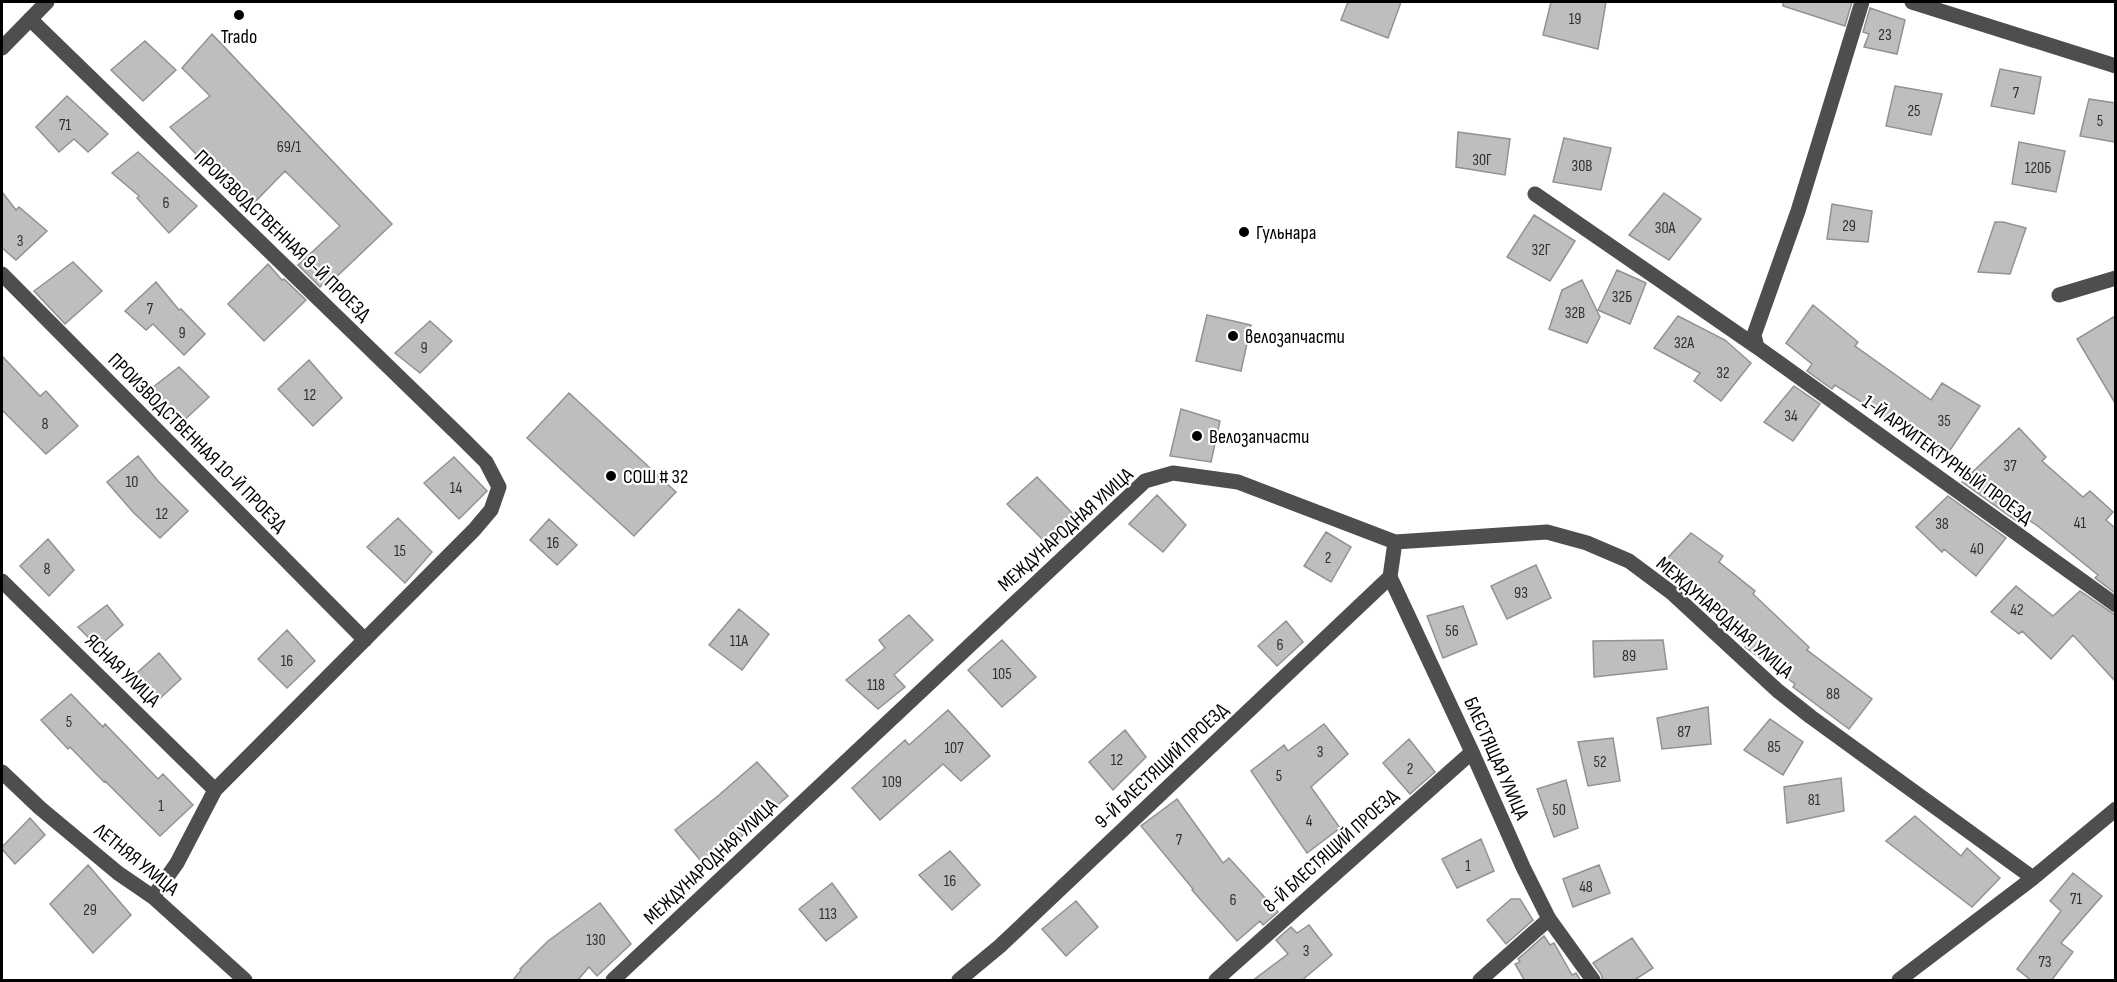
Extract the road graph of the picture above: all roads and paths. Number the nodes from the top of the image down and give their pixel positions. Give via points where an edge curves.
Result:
1 (47, 2) edge
2 (1862, 2) edge
3 (1912, 2) edge
4 (30, 19) junction
5 (2, 48) edge
6 (2115, 66) edge
7 (1535, 194) dead end
8 (2, 274) edge
9 (2115, 278) edge
10 (2059, 295) dead end
11 (1757, 347) junction
12 (1395, 542) junction
13 (1390, 577) junction
14 (2, 581) edge
15 (2115, 605) edge
16 (365, 640) junction
17 (1472, 752) junction
18 (2, 772) edge
19 (215, 790) junction
20 (2115, 809) edge
21 (2033, 878) junction
22 (153, 897) junction
23 (1549, 918) junction
24 (245, 981) edge
25 (613, 981) edge
26 (959, 981) edge
27 (1216, 981) edge
28 (1480, 981) edge
29 (1593, 981) edge
30 (1899, 981) edge

1 - 4 street
2 - 11 street via 1798,211 1754,335
3 - 6 street
4 - 5 street
4 - 16 street, ПРОИЗВОДСТВЕННАЯ 9-Й ПРОЕЗД via 486,462 499,487 491,510
7 - 11 street, 1-Й АРХИТЕКТУРНЫЙ ПРОЕЗД
8 - 16 street, ПРОИЗВОДСТВЕННАЯ 10-Й ПРОЕЗД
9 - 10 street
11 - 15 street, 1-Й АРХИТЕКТУРНЫЙ ПРОЕЗД
12 - 13 street
12 - 21 street, МЕЖДУНАРОДНАЯ УЛИЦА via 1547,532 1629,561 1672,593 1810,717
12 - 25 street, МЕЖДУНАРОДНАЯ УЛИЦА via 1238,482 1173,473 1145,481
13 - 17 street, БЛЕСТЯЩАЯ УЛИЦА
13 - 26 street, 9-Й БЛЕСТЯЩИЙ ПРОЕЗД
14 - 19 street, ЯСНАЯ УЛИЦА
16 - 19 street
17 - 23 street, БЛЕСТЯЩАЯ УЛИЦА
17 - 27 street, 8-Й БЛЕСТЯЩИЙ ПРОЕЗД
18 - 22 street, ЛЕТНЯЯ УЛИЦА via 118,873
19 - 22 street via 177,863
20 - 21 street
21 - 30 street
22 - 24 street, ЛЕТНЯЯ УЛИЦА
23 - 28 street
23 - 29 street, БЛЕСТЯЩАЯ УЛИЦА

